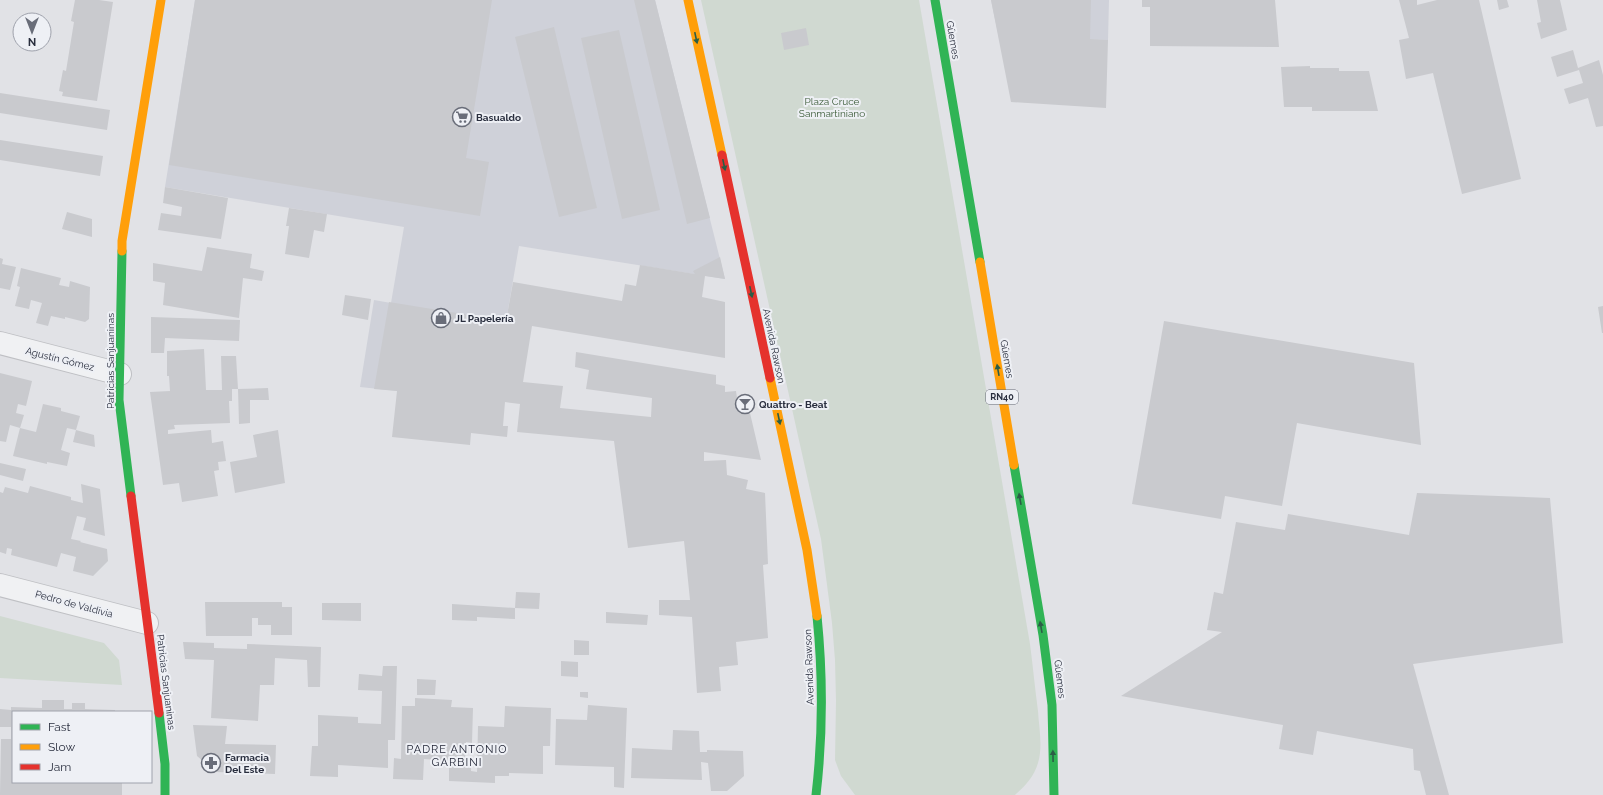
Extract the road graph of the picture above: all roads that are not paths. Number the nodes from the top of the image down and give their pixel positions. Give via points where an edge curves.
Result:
1 (161, 0) edge
2 (688, 0) edge
3 (935, 0) edge
4 (0, 343) edge
5 (120, 374) junction
6 (0, 584) edge
7 (147, 623) junction
8 (165, 795) edge
9 (816, 795) edge
10 (1054, 795) edge

1 - 5 main road, Patricias Sanjuaninas via 122,241
2 -> 9 main road, Avenida Rawson via 807,550 818,625 822,694
10 -> 3 main road, Güemes / RN40 via 1052,705 1043,635
4 - 5 street, Agustín Gómez
5 - 7 main road, Patricias Sanjuaninas via 119,400
6 - 7 street, Pedro de Valdivia
7 - 8 main road, Patricias Sanjuaninas via 165,764

